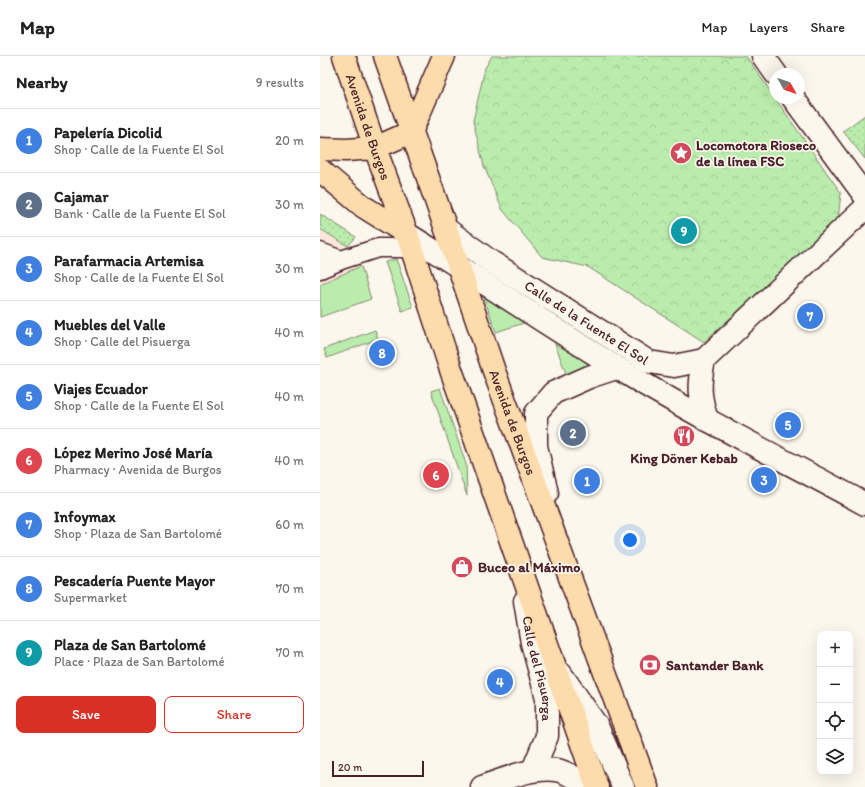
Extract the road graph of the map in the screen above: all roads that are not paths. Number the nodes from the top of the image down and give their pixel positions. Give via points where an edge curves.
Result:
1 (344, 56) edge
2 (385, 56) edge
3 (444, 56) edge
4 (763, 56) edge
5 (772, 68) edge
6 (797, 104) edge
7 (411, 132) junction
8 (375, 148) junction
9 (320, 149) edge
10 (320, 170) edge
11 (865, 196) edge
12 (865, 208) edge
13 (446, 229) junction
14 (410, 241) junction
15 (320, 252) edge
16 (341, 260) junction
17 (458, 265) junction
18 (320, 269) edge
19 (704, 360) junction
20 (616, 368) junction
21 (707, 420) junction
22 (865, 504) edge
23 (559, 547) junction
24 (519, 565) junction
25 (556, 668) junction
26 (533, 770) junction
27 (482, 787) edge
28 (589, 787) edge
29 (598, 787) edge
30 (623, 787) edge
31 (647, 787) edge

1 - 8 highway, Avenida de Burgos
2 - 7 highway, Avenida de Burgos
3 - 7 highway
4 - 5 street
6 - 11 street
7 - 8 highway
7 - 13 highway, Avenida de Burgos
8 - 9 highway
8 - 14 highway, Avenida de Burgos
10 - 14 highway
12 - 19 street
13 - 17 highway, Avenida de Burgos
13 - 19 street, Calle de la Fuente El Sol via 490,261 649,362 674,366
14 - 16 lane
14 - 17 street, Calle de la Fuente El Sol
14 - 24 highway, Avenida de Burgos via 443,346
15 - 16 lane
16 - 18 lane
17 - 20 street, Calle de la Fuente El Sol
17 - 23 highway, Avenida de Burgos
19 - 21 street via 700,383
20 - 21 street, Calle de la Fuente El Sol
20 - 23 street, Calle de la Fuente El Sol via 553,393 536,413 536,446
21 - 22 street, Calle de la Fuente El Sol
23 - 31 highway, Avenida de Burgos
24 - 25 highway, Avenida de Burgos
24 - 26 street, Calle del Pisuerga via 532,643 547,698 547,736
25 - 29 highway, Avenida de Burgos
25 - 30 street via 597,726
26 - 27 street
26 - 28 street via 557,770

